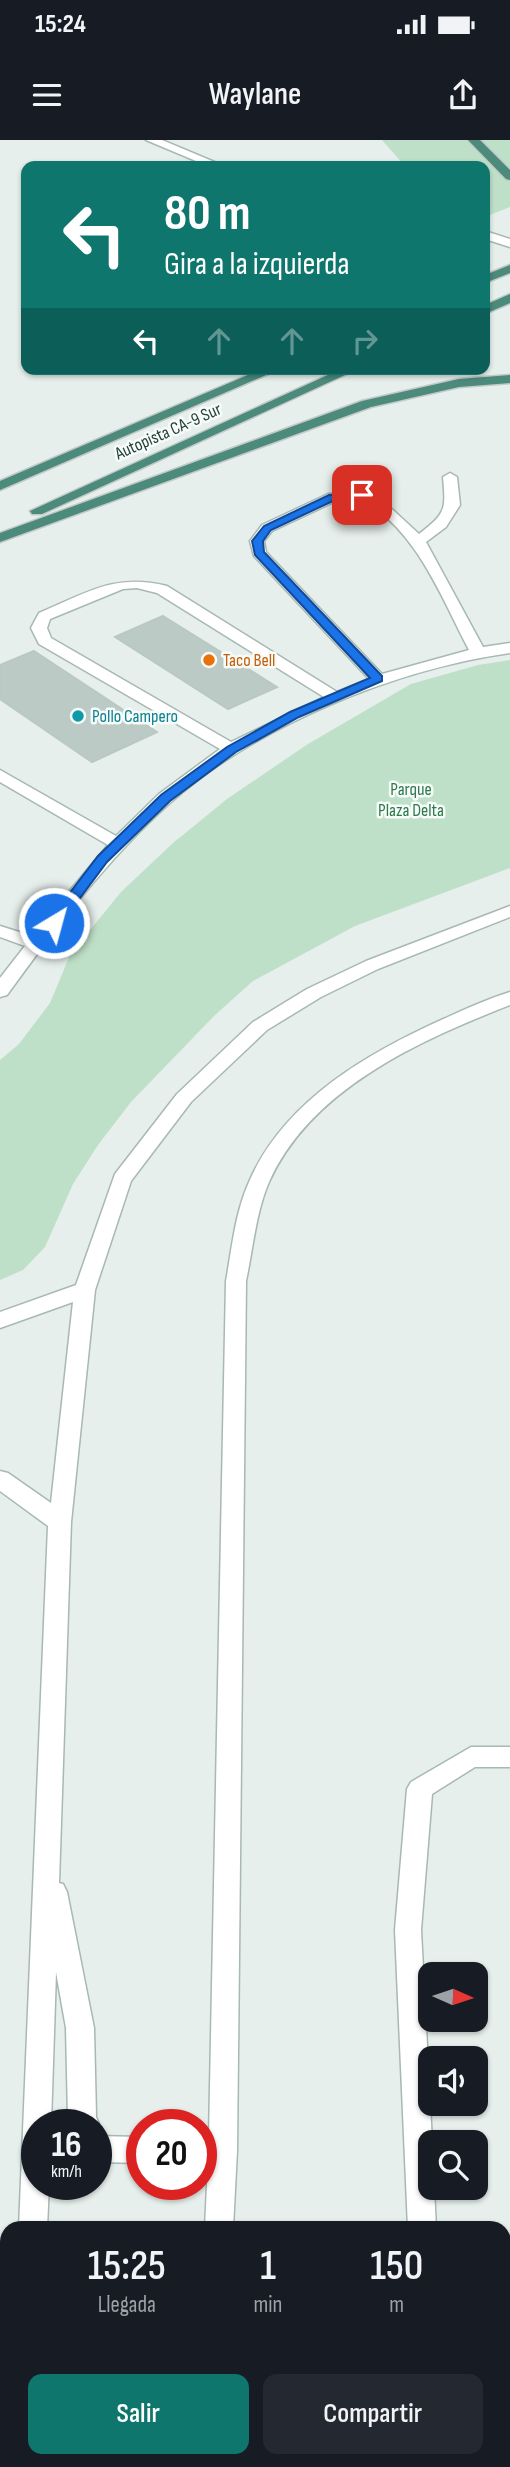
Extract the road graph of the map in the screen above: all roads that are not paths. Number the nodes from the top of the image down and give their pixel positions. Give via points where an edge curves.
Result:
1 (152, 140) edge
2 (474, 140) edge
3 (205, 161) edge
4 (510, 177) edge
5 (490, 228) edge
6 (510, 228) edge
7 (490, 237) edge
8 (510, 243) edge
9 (510, 269) edge
10 (490, 277) edge
11 (510, 298) edge
12 (490, 308) edge
13 (260, 375) edge
14 (339, 375) edge
15 (510, 379) edge
16 (450, 477) dead end
17 (0, 486) edge
18 (0, 527) edge
19 (0, 538) edge
20 (418, 541) junction
21 (510, 648) edge
22 (477, 652) junction
23 (378, 679) junction
24 (336, 698) junction
25 (231, 749) junction
26 (0, 775) edge
27 (118, 844) junction
28 (510, 911) edge
29 (0, 931) edge
30 (37, 944) junction
31 (0, 990) edge
32 (510, 998) edge
33 (85, 1290) junction
34 (0, 1320) edge
35 (0, 1479) edge
36 (60, 1522) junction
37 (510, 1757) edge
38 (47, 1856) junction
39 (82, 2109) edge
40 (213, 2109) edge
41 (216, 2200) edge
42 (33, 2221) edge
43 (218, 2221) edge
44 (422, 2221) edge

1 - 3 street
2 - 4 highway
5 - 6 street
7 - 8 street
9 - 10 highway
11 - 12 highway
13 - 17 highway, Autopista CA-9 Sur
14 - 18 highway, Autopista CA-9 Sur
15 - 19 highway via 459,383 367,404
16 - 20 street via 453,505 440,524
20 - 22 street
20 - 23 street via 376,502 362,495 347,495 332,497 267,528 257,541 259,553
21 - 22 street
22 - 23 street
23 - 24 street
24 - 25 street via 294,714
24 - 25 street via 162,589 121,586 44,616 39,628 44,641
25 - 27 street via 166,798
26 - 27 street
27 - 30 street
28 - 33 street via 372,965 260,1026 184,1098 122,1178
29 - 30 street
30 - 31 street
32 - 40 street via 470,1013 371,1065 320,1099 282,1139 260,1181 247,1228 236,1294
33 - 34 street
33 - 36 street
35 - 36 street
36 - 38 street
37 - 44 street via 471,1757 420,1789 408,1930
38 - 39 street via 80,2028
38 - 42 street
41 - 43 street

